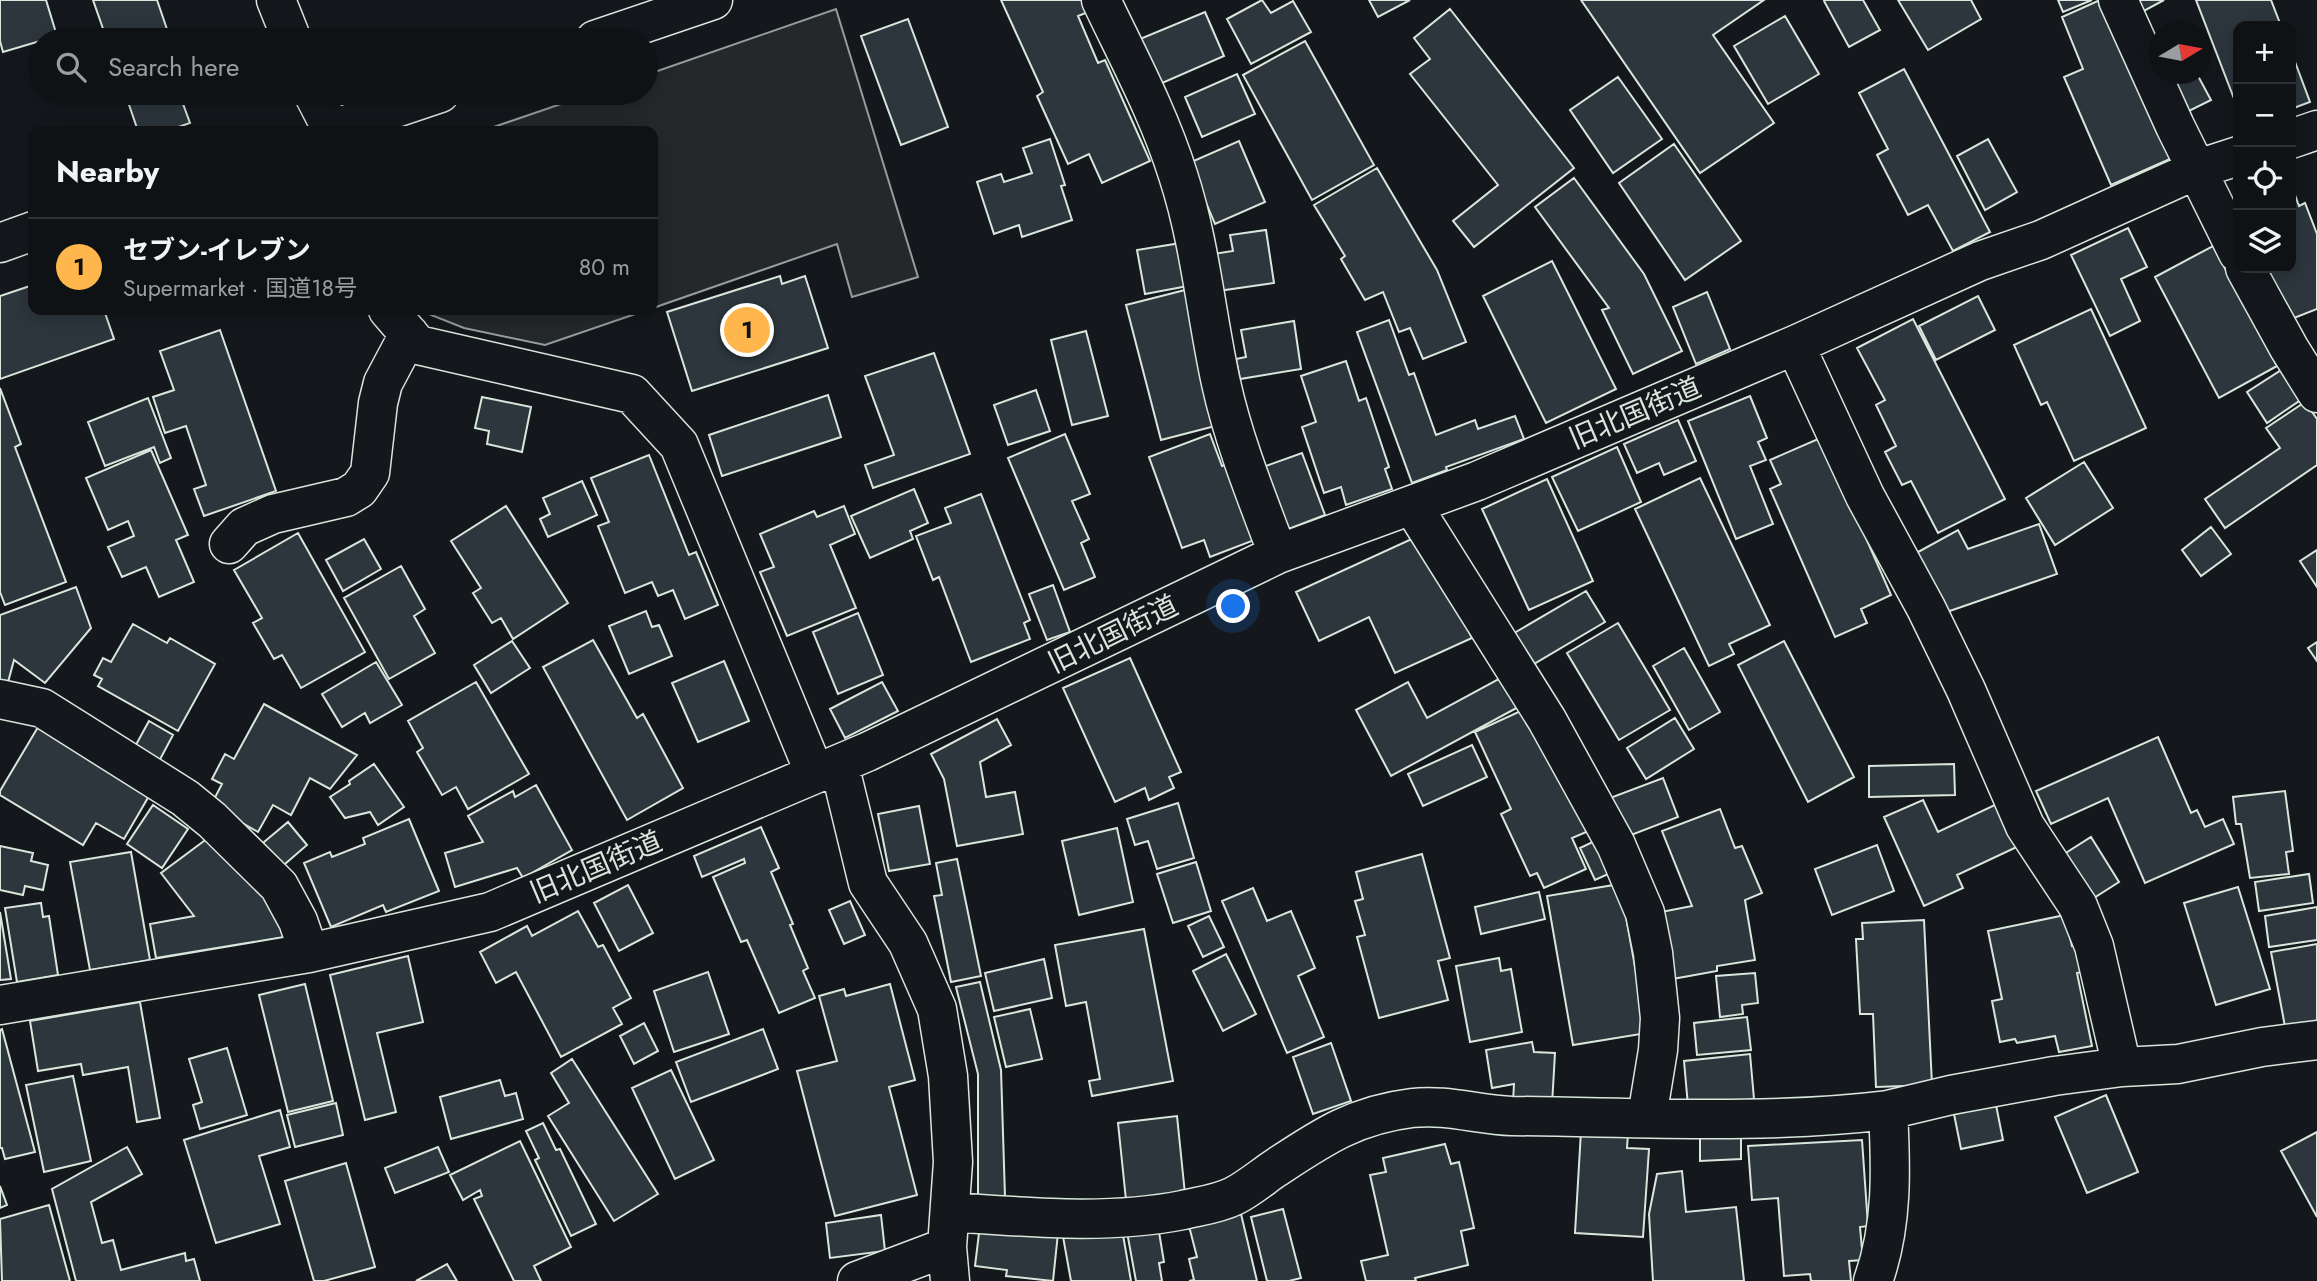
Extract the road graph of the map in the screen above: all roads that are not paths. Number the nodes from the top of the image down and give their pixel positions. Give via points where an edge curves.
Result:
1 (275, 0) edge
2 (713, 0) edge
3 (1101, 0) edge
4 (2118, 0) edge
5 (287, 28) edge
6 (630, 28) edge
7 (318, 105) edge
8 (404, 105) edge
9 (327, 126) edge
10 (341, 126) edge
11 (2317, 130) edge
12 (2296, 137) edge
13 (2233, 158) edge
14 (2198, 169) junction
15 (28, 233) edge
16 (2233, 242) edge
17 (0, 243) edge
18 (2248, 273) edge
19 (399, 322) edge
20 (1795, 345) junction
21 (2317, 393) edge
22 (1412, 505) junction
23 (229, 544) dead end
24 (1278, 554) junction
25 (0, 699) edge
26 (827, 769) junction
27 (309, 953) junction
28 (0, 1005) edge
29 (2317, 1040) edge
30 (2122, 1067) junction
31 (1888, 1110) junction
32 (1647, 1117) junction
33 (949, 1247) edge
34 (857, 1281) edge
35 (1873, 1281) edge

1 - 5 main road
2 - 6 main road
3 - 24 main road via 1179,176 1222,385
4 - 14 main road
7 - 9 main road
8 - 10 main road
11 - 12 main road
13 - 14 main road, 旧北国街道
14 - 16 main road
14 - 20 main road, 旧北国街道
15 - 17 main road
18 - 21 main road
19 - 23 main road via 378,403 370,472 359,489 346,497 273,514 244,527
19 - 26 main road via 418,345 632,394 679,444
20 - 22 main road, 旧北国街道
20 - 30 main road via 1865,496 1966,690 2025,826 2078,906 2094,946
22 - 24 main road, 旧北国街道
22 - 32 main road via 1547,720 1616,845 1645,913 1660,1018
24 - 26 main road, 旧北国街道
25 - 27 main road via 43,708 212,820 279,887 298,920
26 - 27 main road, 旧北国街道 via 490,912
26 - 33 main road via 868,883 908,943 937,1009 948,1076 953,1161
27 - 28 main road, 旧北国街道
29 - 30 main road via 2178,1064
30 - 31 main road
31 - 32 main road via 1746,1119
31 - 35 main road via 1892,1177 1884,1241
32 - 33 main road via 1497,1116 1415,1108 1379,1114 1322,1137 1234,1195 1211,1204 1155,1215 1040,1217
33 - 34 main road

